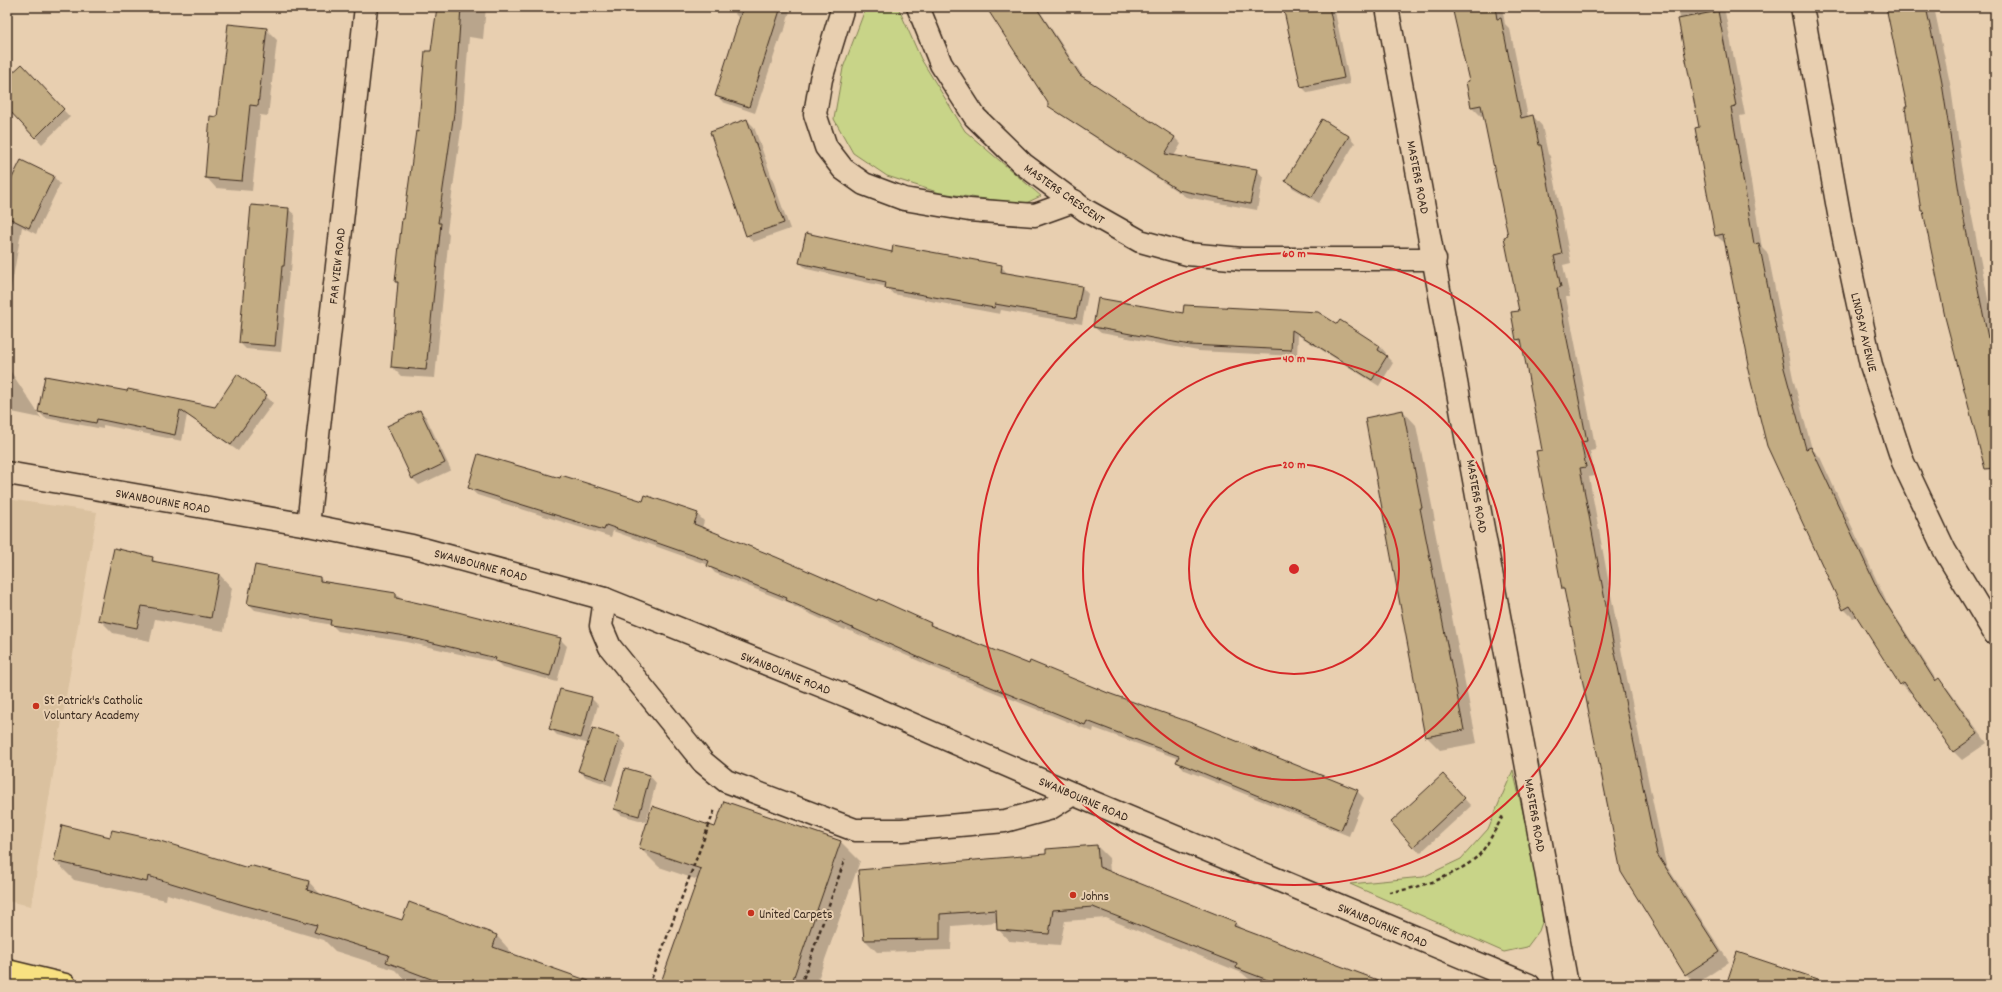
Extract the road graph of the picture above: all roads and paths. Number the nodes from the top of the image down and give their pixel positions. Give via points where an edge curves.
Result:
1 (366, 7) edge
2 (843, 7) edge
3 (918, 7) edge
4 (1387, 7) edge
5 (1802, 7) edge
6 (1074, 201) junction
7 (1435, 259) junction
8 (7, 473) edge
9 (308, 525) junction
10 (605, 600) junction
11 (1995, 634) edge
12 (726, 781) junction
13 (1073, 794) junction
14 (1507, 808) dead end
15 (855, 830) junction
16 (1387, 892) dead end
17 (7, 971) edge
18 (65, 985) edge
19 (649, 985) edge
20 (801, 985) edge
21 (1529, 985) edge
22 (1567, 985) edge

1 - 9 street, FAR VIEW ROAD
2 - 6 street via 821,79 815,114 826,148 843,169 864,184 904,199 969,210 1035,215
3 - 6 street, MASTERS CRESCENT via 941,64 975,118 1023,164
4 - 7 street, MASTERS ROAD
5 - 11 street, LINDSAY AVENUE via 1841,225 1871,365 1903,462 1945,551
6 - 7 street, MASTERS CRESCENT via 1140,241 1187,254 1242,259
7 - 22 street, MASTERS ROAD
8 - 9 street, SWANBOURNE ROAD
9 - 10 street, SWANBOURNE ROAD via 412,546
10 - 12 street via 601,626 610,647 703,762
10 - 13 street, SWANBOURNE ROAD via 847,696
12 - 15 street
12 - 19 path
13 - 15 street via 1049,809 1005,821 902,830
13 - 21 street, SWANBOURNE ROAD
14 - 16 path via 1478,855 1446,877 1402,891
15 - 20 path
17 - 18 main road

